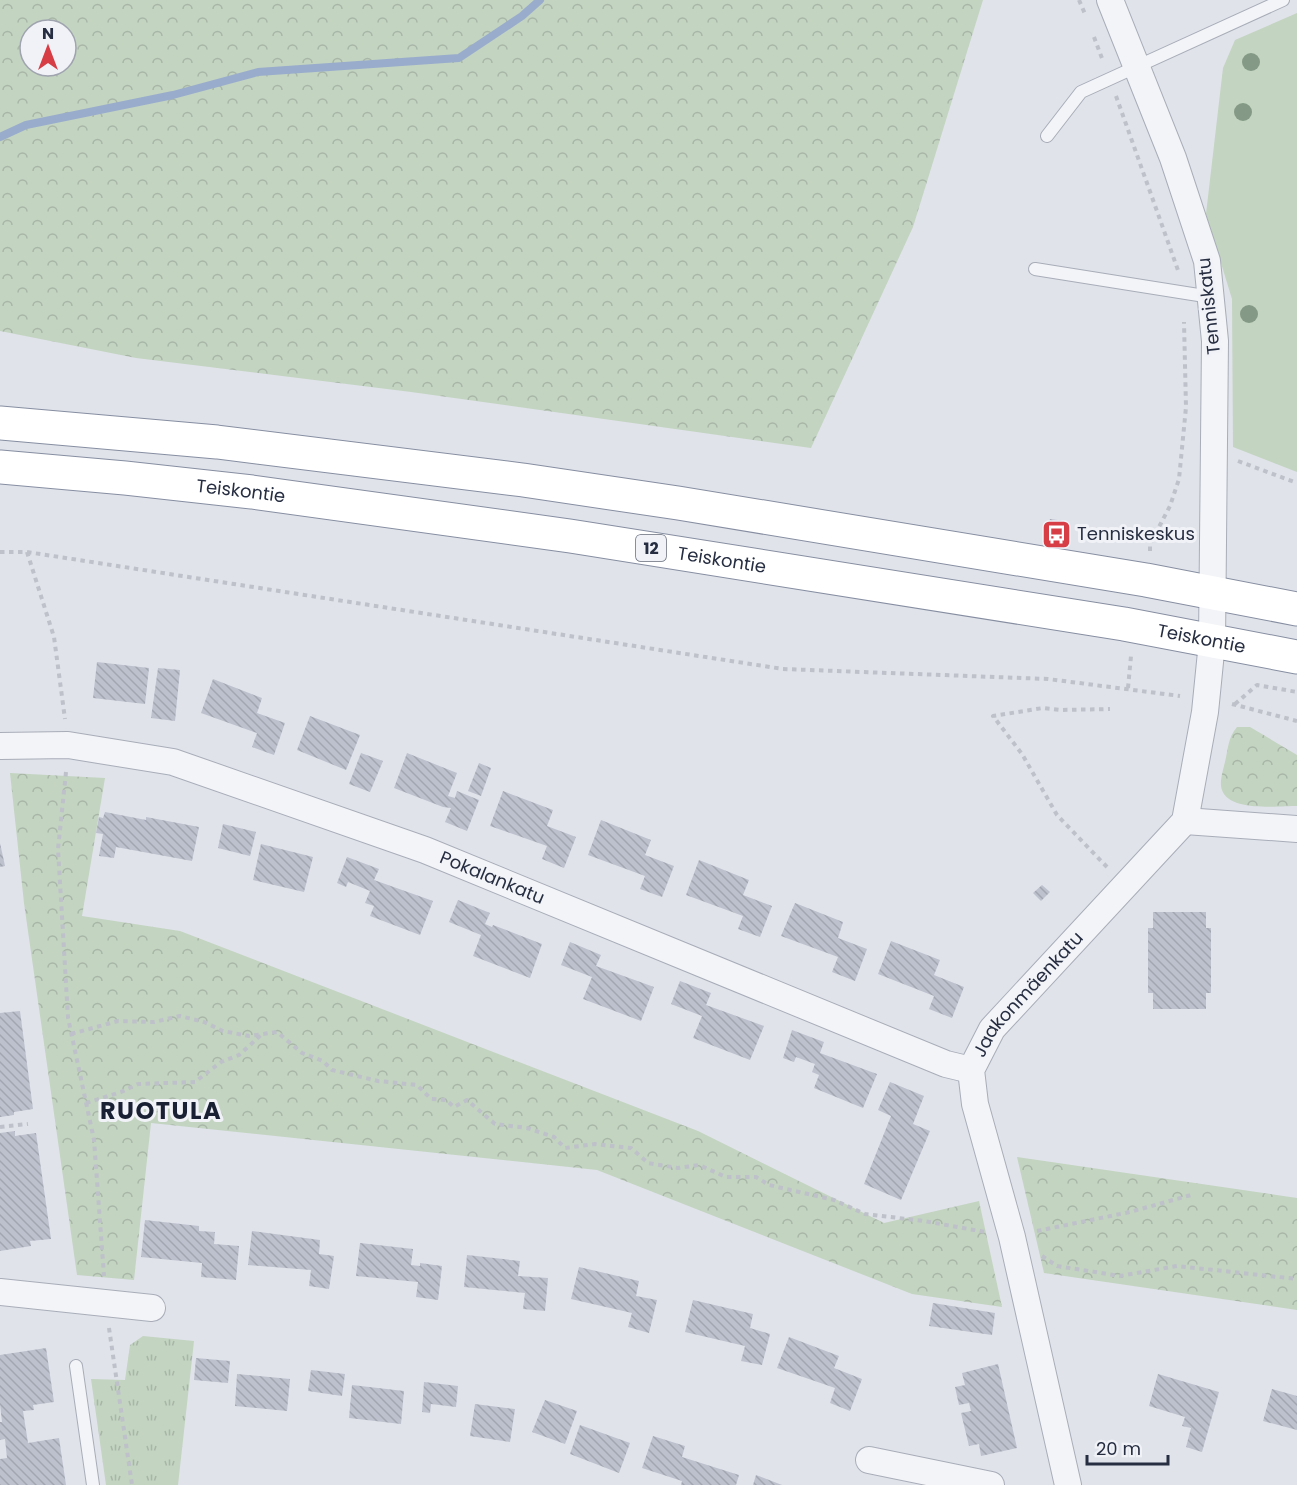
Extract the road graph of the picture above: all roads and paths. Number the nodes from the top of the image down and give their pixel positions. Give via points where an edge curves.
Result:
1 (1079, 0) edge
2 (1110, 0) edge
3 (1283, 0) edge
4 (1087, 20) dead end
5 (1091, 30) dead end
6 (1137, 67) junction
7 (1110, 79) junction
8 (1047, 136) dead end
9 (1035, 269) dead end
10 (1181, 292) junction
11 (1211, 297) junction
12 (0, 423) edge
13 (1215, 452) junction
14 (0, 467) edge
15 (1297, 483) edge
16 (0, 552) edge
17 (27, 552) junction
18 (1146, 580) junction
19 (1213, 592) junction
20 (1297, 609) edge
21 (1137, 627) junction
22 (1212, 642) junction
23 (1297, 657) edge
24 (1128, 688) junction
25 (1297, 692) edge
26 (1176, 696) dead end
27 (1229, 704) dead end
28 (1235, 704) junction
29 (1110, 709) dead end
30 (1297, 721) edge
31 (68, 745) junction
32 (0, 746) edge
33 (1185, 821) junction
34 (1297, 830) edge
35 (1107, 867) dead end
36 (72, 1034) junction
37 (261, 1035) junction
38 (971, 1070) junction
39 (87, 1103) junction
40 (28, 1124) dead end
41 (0, 1127) edge
42 (1191, 1195) dead end
43 (1012, 1237) junction
44 (1035, 1252) dead end
45 (1297, 1280) edge
46 (0, 1292) edge
47 (105, 1303) junction
48 (152, 1308) dead end
49 (76, 1366) dead end
50 (868, 1460) dead end
51 (93, 1485) edge
52 (132, 1485) edge
53 (991, 1485) edge
54 (1068, 1485) edge

1 - 4 path
2 - 6 street, Tenniskatu
3 - 6 lane
5 - 7 path
6 - 7 lane
6 - 11 street, Tenniskatu via 1208,261
7 - 8 lane via 1082,92
7 - 10 path via 1179,270
9 - 10 lane
10 - 11 lane
10 - 18 path via 1186,407 1179,479 1150,544
11 - 13 street, Tenniskatu
12 - 18 highway via 217,442 523,480
13 - 15 path
13 - 19 street, Tenniskatu
14 - 21 highway, Teiskontie / 12 via 252,492 570,536
16 - 17 path
17 - 24 path via 783,669 1048,679
17 - 31 path via 54,637
18 - 19 highway
19 - 20 highway
19 - 22 street, Tenniskatu
21 - 22 highway, Teiskontie / 12
21 - 24 path
22 - 23 highway, Teiskontie / 12
22 - 33 street via 1205,712
24 - 26 path
25 - 28 path via 1257,685
27 - 28 path
28 - 30 path
29 - 35 path via 1043,708 993,716 1022,754 1058,815
31 - 32 street, Pokalankatu
31 - 36 path via 58,849
31 - 38 street, Pokalankatu via 173,762 425,850 946,1064
33 - 34 street
33 - 38 street, Jaakonmäenkatu via 992,1029
36 - 37 path via 118,1021 154,1022 180,1016 223,1031
36 - 39 path
37 - 39 path via 239,1055 221,1062 195,1082 138,1084
37 - 43 path via 277,1032 302,1053 323,1061 332,1070 417,1085 431,1099 446,1100 454,1107 467,1100 495,1124 554,1137 565,1148 595,1144 631,1148 648,1163 678,1168 699,1165 726,1177 756,1177 769,1185 834,1200 865,1214
38 - 43 street, Jaakonmäenkatu via 975,1104
39 - 47 path via 94,1140
40 - 41 path
42 - 43 path via 1037,1231 1028,1238
43 - 54 street, Jaakonmäenkatu
44 - 45 path via 1057,1266 1120,1276 1178,1266
46 - 47 street
47 - 48 street
47 - 52 path
49 - 51 lane
50 - 53 street

